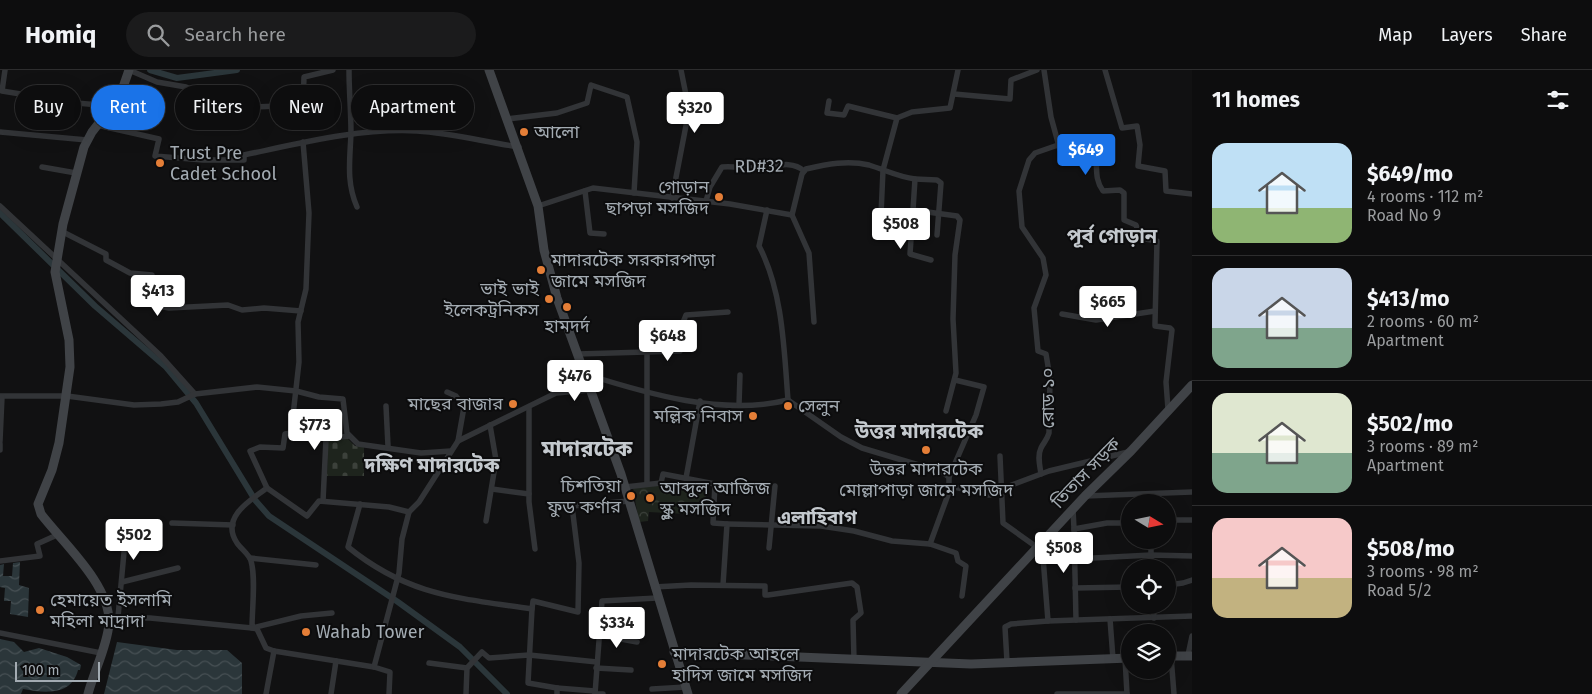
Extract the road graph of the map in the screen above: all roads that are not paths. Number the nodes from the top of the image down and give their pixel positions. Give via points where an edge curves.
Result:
1 (4, 70) edge
2 (129, 70) edge
3 (334, 70) edge
4 (349, 70) edge
5 (489, 70) edge
6 (681, 70) edge
7 (958, 70) edge
8 (1035, 70) edge
9 (1044, 70) edge
10 (1105, 70) edge
11 (125, 85) edge
12 (1, 92) edge
13 (954, 94) junction
14 (829, 101) dead end
15 (91, 104) edge
16 (897, 118) junction
17 (507, 119) junction
18 (94, 130) edge
19 (119, 130) edge
20 (0, 132) edge
21 (351, 134) junction
22 (87, 140) junction
23 (303, 142) junction
24 (1058, 145) junction
25 (519, 147) junction
26 (42, 168) dead end
27 (883, 170) junction
28 (804, 171) junction
29 (76, 173) junction
30 (915, 178) junction
31 (585, 191) junction
32 (634, 193) junction
33 (1192, 194) edge
34 (672, 198) junction
35 (706, 202) junction
36 (0, 206) edge
37 (538, 206) junction
38 (357, 207) dead end
39 (767, 210) junction
40 (913, 210) junction
41 (938, 212) junction
42 (792, 215) junction
43 (61, 231) junction
44 (604, 234) dead end
45 (937, 235) dead end
46 (880, 237) dead end
47 (931, 260) dead end
48 (56, 261) junction
49 (301, 311) junction
50 (1155, 311) junction
51 (728, 312) dead end
52 (1062, 314) dead end
53 (814, 322) dead end
54 (648, 352) junction
55 (578, 354) junction
56 (585, 374) junction
57 (740, 375) dead end
58 (955, 380) junction
59 (1192, 385) edge
60 (591, 390) junction
61 (296, 391) junction
62 (447, 392) dead end
63 (649, 393) junction
64 (67, 396) junction
65 (191, 396) junction
66 (1, 397) edge
67 (788, 400) junction
68 (700, 401) junction
69 (739, 405) junction
70 (386, 406) dead end
71 (529, 407) junction
72 (1168, 409) junction
73 (946, 410) dead end
74 (490, 426) junction
75 (349, 436) junction
76 (458, 441) junction
77 (0, 442) edge
78 (388, 446) junction
79 (0, 450) edge
80 (451, 451) junction
81 (1130, 451) junction
82 (1000, 456) dead end
83 (1041, 474) junction
84 (686, 478) junction
85 (949, 478) junction
86 (647, 484) junction
87 (624, 486) junction
88 (775, 486) dead end
89 (950, 486) junction
90 (266, 488) junction
91 (492, 489) junction
92 (1001, 492) junction
93 (1192, 492) edge
94 (529, 494) junction
95 (1085, 496) junction
96 (323, 501) junction
97 (629, 501) junction
98 (360, 504) junction
99 (1073, 509) junction
100 (409, 512) junction
101 (1176, 520) edge
102 (1192, 520) edge
103 (486, 521) dead end
104 (172, 523) dead end
105 (1121, 523) edge
106 (727, 524) junction
107 (233, 525) junction
108 (772, 527) junction
109 (112, 528) dead end
110 (147, 528) dead end
111 (1074, 529) junction
112 (126, 532) junction
113 (57, 535) junction
114 (930, 544) junction
115 (769, 548) dead end
116 (1038, 548) junction
117 (535, 549) dead end
118 (1151, 549) edge
119 (1151, 555) junction
120 (1192, 556) edge
121 (250, 558) junction
122 (1151, 559) edge
123 (1074, 560) junction
124 (0, 561) edge
125 (316, 565) dead end
126 (178, 568) dead end
127 (397, 580) junction
128 (1192, 580) edge
129 (122, 582) junction
130 (1176, 584) edge
131 (723, 585) junction
132 (654, 587) junction
133 (1121, 587) edge
134 (1076, 588) junction
135 (962, 596) dead end
136 (657, 598) junction
137 (532, 609) junction
138 (332, 613) dead end
139 (1154, 614) edge
140 (1192, 616) edge
141 (108, 617) junction
142 (118, 617) junction
143 (1154, 618) junction
144 (1110, 619) junction
145 (1076, 620) junction
146 (1048, 621) junction
147 (252, 628) junction
148 (0, 633) edge
149 (599, 635) junction
150 (1192, 636) edge
151 (637, 642) dead end
152 (274, 651) junction
153 (674, 652) junction
154 (101, 653) junction
155 (529, 655) junction
156 (1190, 655) edge
157 (1176, 656) edge
158 (1121, 658) edge
159 (1113, 659) junction
160 (854, 660) junction
161 (336, 661) junction
162 (429, 662) dead end
163 (1007, 662) junction
164 (929, 663) junction
165 (597, 665) junction
166 (470, 666) junction
167 (374, 667) junction
168 (631, 670) dead end
169 (1127, 679) edge
170 (1172, 679) edge
171 (652, 689) dead end
172 (557, 691) edge
173 (687, 691) edge
174 (595, 693) edge
175 (88, 694) edge
176 (266, 694) edge
177 (331, 694) edge
178 (390, 694) edge
179 (466, 694) edge
180 (603, 694) edge
181 (900, 694) edge
182 (1057, 694) edge
183 (1127, 694) edge
184 (1174, 694) edge

1 - 12 street
2 - 3 street via 157,82 254,107 303,105 304,77
2 - 11 street
4 - 21 street
5 - 17 street
6 - 34 street via 690,110
7 - 13 street
8 - 13 street via 1011,80 1010,99
9 - 24 street
10 - 33 street via 1122,128 1137,126 1140,145 1138,166 1165,171 1166,191
12 - 15 street
13 - 16 street via 950,108 912,112
14 - 16 street via 827,113 844,115 848,106
16 - 27 street
17 - 25 street
17 - 32 street via 557,112 587,103 591,85 627,97 636,142
18 - 22 street
19 - 23 street via 159,139 155,156 244,160 244,155
20 - 22 street
21 - 23 street
21 - 25 street via 417,131
21 - 38 street via 349,177
22 - 29 street
23 - 49 street via 309,213 306,289
24 - 50 street via 1063,152 1096,157 1096,180 1103,191 1120,190 1124,193 1124,220 1136,225 1140,238 1157,241
24 - 83 street, রোড ১০ via 1035,153 1029,160 1019,191 1022,227 1042,258 1046,275 1034,308 1038,350 1046,354 1050,378 1049,433 1047,442 1040,449
25 - 37 street
26 - 29 street
27 - 28 street via 846,162
27 - 30 street via 902,178
27 - 46 street
28 - 35 street, RD#32 via 799,166 786,165 722,167 710,187
28 - 42 street
29 - 43 street
30 - 40 street
30 - 41 street via 941,183
31 - 32 street via 593,188
31 - 37 street
31 - 44 street via 590,233
32 - 34 street
34 - 35 street
35 - 39 street
36 - 48 street
37 - 55 street via 546,259
39 - 42 street
39 - 67 street via 759,246 775,288
40 - 41 street
40 - 47 street via 910,254
41 - 45 street
41 - 58 street via 957,216 960,220 955,255 953,319
42 - 53 street via 808,253
43 - 48 street
43 - 49 street via 89,243 106,254 106,260 130,273 152,275 148,304 169,308 228,305 242,310
48 - 64 street via 55,272 69,340
48 - 65 street via 161,356
49 - 61 street
50 - 52 street via 1096,320
50 - 72 street via 1154,324 1172,330 1166,382
51 - 54 street via 686,315 680,330 680,351
54 - 55 street
54 - 63 street
55 - 56 street
56 - 60 street
56 - 63 street
57 - 69 street
58 - 73 street
58 - 85 street via 984,387 976,415
59 - 72 street, তিতাস সড়ক
60 - 71 street via 556,393
60 - 87 street
61 - 65 street via 258,387
61 - 75 street via 343,399
61 - 90 street via 291,433 285,434 283,448 260,447 250,451
62 - 76 street via 456,396 464,407
63 - 68 street
63 - 86 street
64 - 65 street via 134,405 161,404
64 - 66 street
64 - 113 street via 57,452 38,504 41,514
66 - 77 street
67 - 69 street via 769,405
67 - 85 street via 862,448 942,472
68 - 69 street
68 - 84 street
70 - 78 street
71 - 74 street
71 - 94 street
72 - 81 street, তিতাস সড়ক
74 - 76 street
74 - 91 street via 496,460
75 - 78 street via 363,446
75 - 96 street via 326,439
76 - 80 street
77 - 79 street
78 - 80 street via 421,453
80 - 100 street via 419,502
81 - 83 street
81 - 95 street, তিতাস সড়ক
82 - 92 street
83 - 92 street
84 - 86 street via 662,474 661,483
84 - 106 street via 715,484 713,523
85 - 89 street
86 - 87 street
87 - 97 street
88 - 108 street
89 - 92 street via 989,495
89 - 114 street
90 - 96 street via 307,516 318,501
90 - 107 street via 237,513
91 - 94 street
91 - 103 street
92 - 116 street via 1003,522
93 - 95 street
94 - 117 street
95 - 99 street, তিতাস সড়ক
96 - 98 street
97 - 132 street
97 - 137 street via 572,506 579,563 578,612 533,602
98 - 100 street
98 - 127 street via 348,547
99 - 111 street
99 - 116 street, তিতাস সড়ক
100 - 127 street
101 - 102 street
104 - 107 street
105 - 111 street
106 - 108 street
106 - 131 street
107 - 121 street via 235,541
108 - 114 street via 828,527 892,541
108 - 115 street
109 - 112 street
110 - 112 street
111 - 123 street
112 - 129 street
113 - 124 street via 37,544 40,556
113 - 141 street via 96,584
114 - 135 street via 956,553 958,561 966,566
116 - 146 street via 1043,557
116 - 164 street, তিতাস সড়ক
118 - 119 street
119 - 120 street
119 - 122 street
119 - 123 street
121 - 125 street
121 - 147 street
123 - 134 street
126 - 129 street
127 - 137 street via 448,597
127 - 167 street
128 - 130 street
129 - 142 street
131 - 132 street
131 - 160 street via 765,586 764,592 768,595 852,583 861,613 853,620
132 - 136 street
133 - 134 street
134 - 145 street
136 - 149 street via 602,601
136 - 153 street
137 - 155 street
138 - 147 street via 301,616
139 - 143 street
140 - 143 street
141 - 142 street
141 - 154 street via 109,625
142 - 147 street
143 - 144 street
144 - 145 street
144 - 159 street
145 - 146 street
146 - 163 street via 1005,626
147 - 152 street via 257,629 266,648
148 - 154 street
149 - 151 street
149 - 165 street
150 - 156 street
152 - 161 street
152 - 176 street
153 - 160 street
153 - 173 street
154 - 175 street
155 - 165 street
155 - 166 street via 489,658 482,652
155 - 172 street via 528,683
156 - 157 street
158 - 159 street
159 - 163 street
160 - 164 street
161 - 167 street
161 - 177 street
162 - 166 street
163 - 164 street
164 - 181 street, তিতাস সড়ক
165 - 168 street
165 - 174 street
166 - 179 street
167 - 178 street via 390,672
169 - 183 street
170 - 184 street
171 - 173 street
172 - 174 street
174 - 180 street
182 - 183 street

